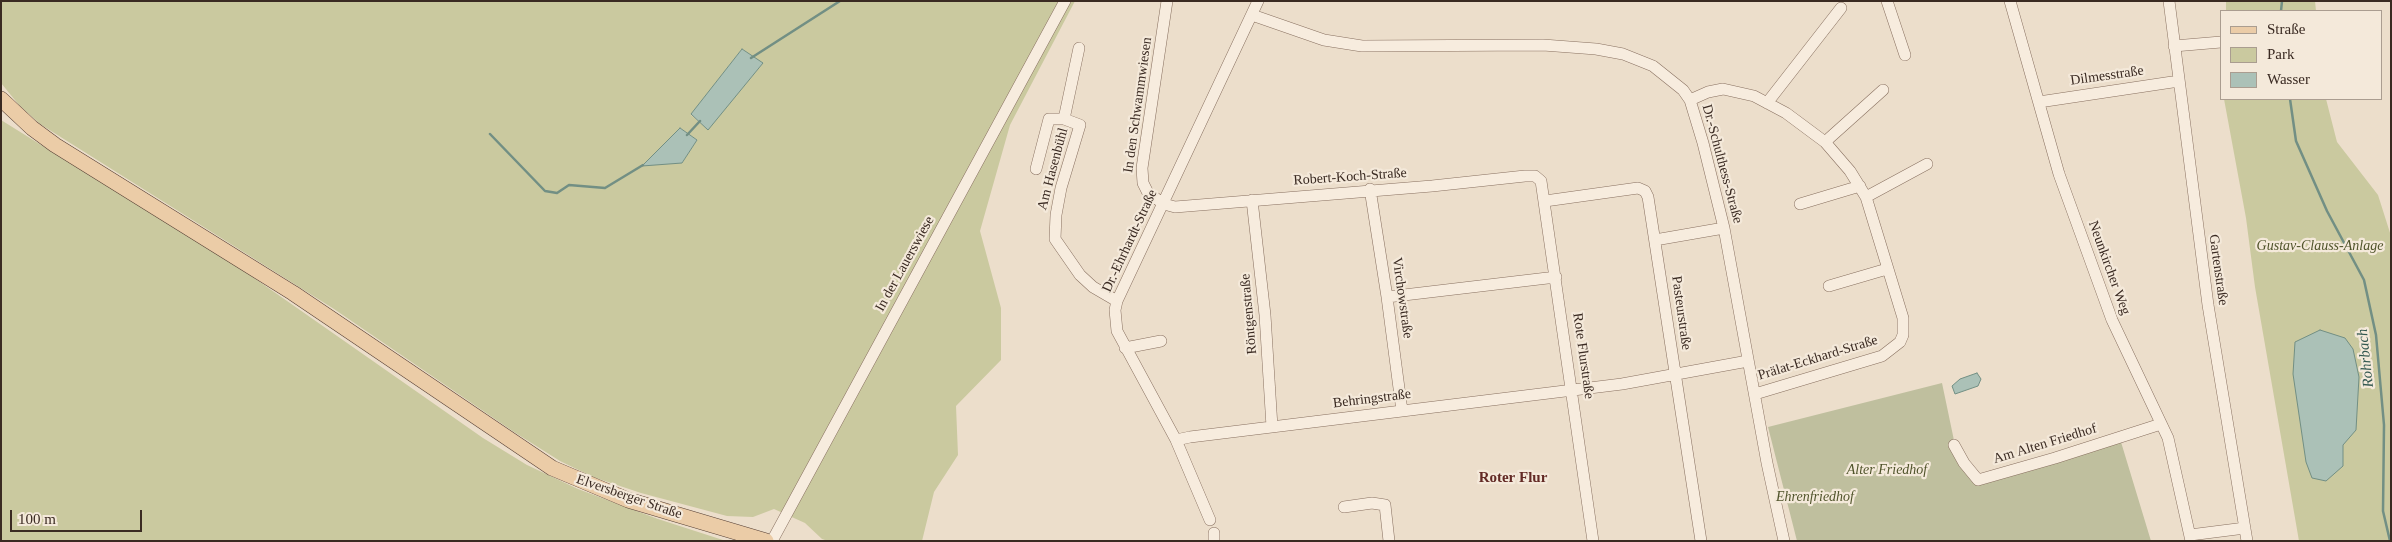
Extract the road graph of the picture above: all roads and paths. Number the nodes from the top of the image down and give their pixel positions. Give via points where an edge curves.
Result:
1 (1065, 1) edge
2 (1167, 1) edge
3 (1258, 1) edge
4 (1887, 1) edge
5 (2010, 1) edge
6 (2169, 1) edge
7 (1841, 8) dead end
8 (1252, 15) junction
9 (2220, 42) edge
10 (2174, 46) junction
11 (1079, 48) dead end
12 (1904, 55) dead end
13 (2179, 81) junction
14 (1884, 90) dead end
15 (1, 99) edge
16 (1690, 100) junction
17 (2039, 102) junction
18 (1767, 103) junction
19 (1064, 119) junction
20 (1825, 142) junction
21 (1927, 164) dead end
22 (1036, 169) dead end
23 (1538, 178) joint
24 (1860, 186) junction
25 (1370, 189) junction
26 (1866, 197) junction
27 (1252, 200) junction
28 (1545, 201) junction
29 (1164, 204) junction
30 (1800, 204) dead end
31 (1724, 228) junction
32 (1655, 240) junction
33 (1887, 269) junction
34 (1556, 277) junction
35 (1829, 286) dead end
36 (1387, 297) junction
37 (1117, 301) junction
38 (1161, 341) dead end
39 (1125, 348) junction
40 (1748, 361) junction
41 (1675, 376) junction
42 (1573, 390) junction
43 (1754, 394) junction
44 (1402, 411) junction
45 (2161, 424) junction
46 (1272, 426) junction
47 (1176, 440) junction
48 (1954, 445) dead end
49 (1344, 506) dead end
50 (1210, 520) dead end
51 (2245, 528) junction
52 (2190, 538) edge
53 (766, 541) edge
54 (772, 541) edge
55 (1388, 541) edge
56 (1592, 541) edge
57 (1701, 541) edge
58 (1784, 541) edge
59 (2247, 541) edge

1 - 54 street, In der Lauerswiese
2 - 29 street, In den Schwammwiesen via 1142,168 1143,183 1148,193
3 - 8 street, Dr.-Ehrhardt-Straße
4 - 12 street
5 - 17 street, Neunkircher Weg
6 - 10 street, Gartenstraße
7 - 18 street
8 - 16 street, Dr.-Schulthess-Straße via 1324,40 1362,46 1542,45 1623,54 1653,66 1683,90
8 - 29 street, Dr.-Ehrhardt-Straße
9 - 10 street
10 - 13 street, Gartenstraße
11 - 19 street, Am Hasenbühl
13 - 17 street, Dilmesstraße
13 - 51 street, Gartenstraße via 2208,305
14 - 20 street
15 - 53 main road, Elversberger Straße via 55,145 293,293 552,468 597,489
16 - 18 street, Prälat-Eckhard-Straße via 1723,89 1754,96
16 - 31 street, Dr.-Schulthess-Straße
17 - 45 street, Neunkircher Weg via 2059,174 2112,320
18 - 20 street, Prälat-Eckhard-Straße
19 - 22 street, Am Hasenbühl via 1049,119
19 - 37 street, Am Hasenbühl via 1080,125 1061,188 1055,239 1080,275
20 - 24 street, Prälat-Eckhard-Straße
21 - 26 street
23 - 25 street, Robert-Koch-Straße via 1525,176
23 - 28 street, Rote Flurstraße
24 - 26 street, Prälat-Eckhard-Straße
24 - 30 street
25 - 27 street, Robert-Koch-Straße
25 - 36 street, Virchowstraße
26 - 33 street, Prälat-Eckhard-Straße
27 - 29 street, Robert-Koch-Straße
27 - 46 street, Röntgenstraße via 1265,315
28 - 32 street, Pasteurstraße via 1638,188 1644,190
28 - 34 street, Rote Flurstraße
29 - 37 street, Dr.-Ehrhardt-Straße
31 - 32 street
31 - 40 street, Dr.-Schulthess-Straße
32 - 41 street, Pasteurstraße
33 - 35 street
33 - 43 street, Prälat-Eckhard-Straße via 1904,325 1903,335 1895,347 1882,356
34 - 36 street
34 - 42 street, Rote Flurstraße
36 - 44 street, Virchowstraße
37 - 39 street, Dr.-Ehrhardt-Straße via 1114,319
38 - 39 street
39 - 47 street, Dr.-Ehrhardt-Straße
40 - 41 street, Behringstraße
40 - 43 street, Dr.-Schulthess-Straße
41 - 42 street, Behringstraße
41 - 57 street, Pasteurstraße
42 - 44 street, Behringstraße
42 - 56 street, Rote Flurstraße
43 - 58 street, Dr.-Schulthess-Straße
44 - 46 street, Behringstraße
45 - 48 street, Am Alten Friedhof via 1978,480
45 - 52 street, Neunkircher Weg via 2168,438
46 - 47 street, Behringstraße
47 - 50 street, Dr.-Ehrhardt-Straße
49 - 55 street via 1372,502 1385,505
51 - 52 street
51 - 59 street, Gartenstraße

